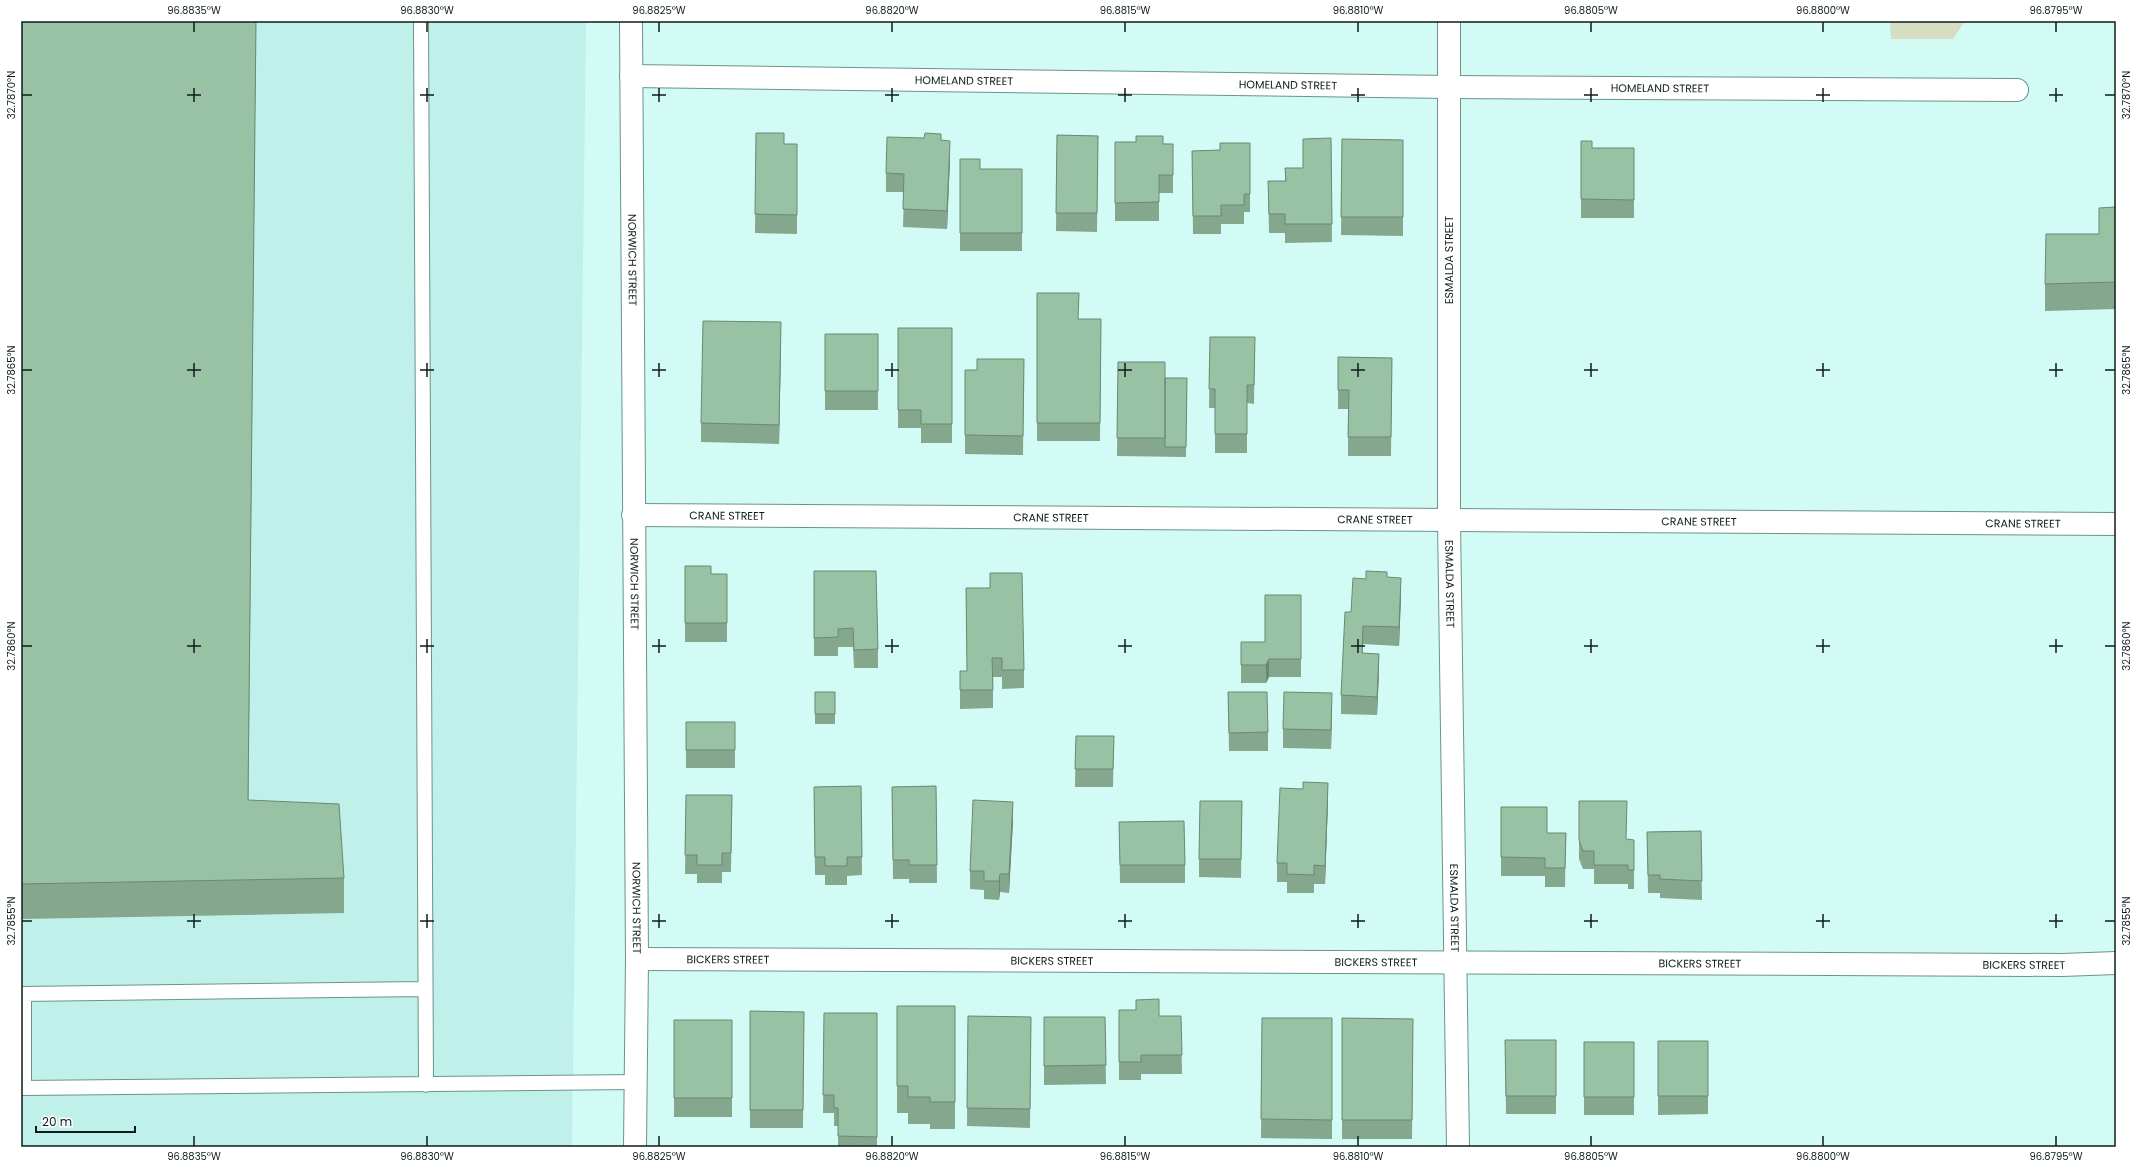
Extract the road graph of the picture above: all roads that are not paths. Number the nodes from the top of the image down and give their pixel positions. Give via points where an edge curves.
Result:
1 (421, 21) edge
2 (631, 21) edge
3 (1449, 21) edge
4 (631, 76) junction
5 (1449, 87) junction
6 (2017, 90) dead end
7 (633, 515) junction
8 (1449, 521) junction
9 (2116, 524) edge
10 (637, 959) junction
11 (1456, 962) junction
12 (2116, 963) edge
13 (425, 989) junction
14 (23, 994) edge
15 (636, 1082) junction
16 (426, 1085) junction
17 (22, 1088) edge
18 (635, 1147) edge
19 (1458, 1147) edge

1 - 13 lane
2 - 4 street, NORWICH STREET
3 - 5 street, ESMALDA STREET
4 - 5 street, HOMELAND STREET
4 - 7 street, NORWICH STREET
5 - 6 street, HOMELAND STREET
5 - 8 street, ESMALDA STREET
7 - 8 street, CRANE STREET
7 - 10 street, NORWICH STREET
8 - 9 street, CRANE STREET
8 - 11 street, ESMALDA STREET
10 - 11 street, BICKERS STREET
10 - 15 street, NORWICH STREET
11 - 12 street, BICKERS STREET via 2062,966
11 - 19 street, ESMALDA STREET
13 - 14 lane
13 - 16 lane
14 - 17 lane
15 - 16 lane
15 - 18 street, NORWICH STREET
16 - 17 lane

